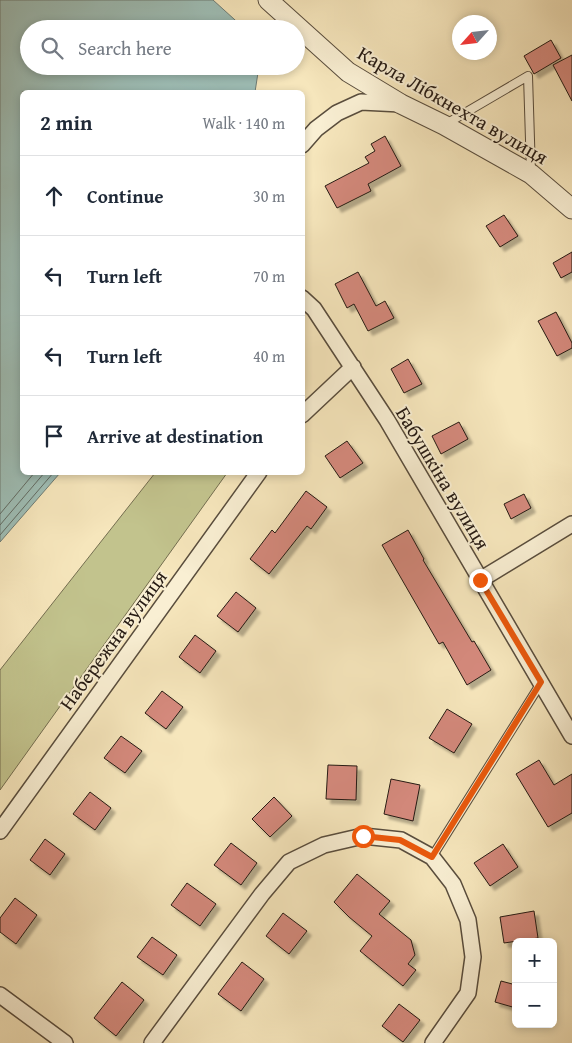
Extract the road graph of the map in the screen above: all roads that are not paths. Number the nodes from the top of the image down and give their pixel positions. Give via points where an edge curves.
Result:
1 (268, 0) edge
2 (290, 20) edge
3 (305, 33) edge
4 (401, 104) junction
5 (444, 125) junction
6 (305, 141) edge
7 (531, 174) junction
8 (572, 209) edge
9 (305, 301) edge
10 (353, 367) junction
11 (305, 412) edge
12 (257, 475) edge
13 (572, 524) edge
14 (480, 580) junction
15 (541, 682) junction
16 (572, 736) edge
17 (0, 831) edge
18 (432, 857) junction
19 (0, 995) edge
20 (65, 1043) edge
21 (152, 1043) edge
22 (433, 1043) edge

1 - 2 street, Карла Лібкнехта вулиця
3 - 4 street, Карла Лібкнехта вулиця via 348,72
4 - 5 street, Карла Лібкнехта вулиця
4 - 6 street via 361,102 337,113
5 - 7 street, Карла Лібкнехта вулиця
5 - 7 lane via 528,76
7 - 8 street, Карла Лібкнехта вулиця
9 - 10 street, Бабушкіна вулиця
10 - 11 street
10 - 14 street, Бабушкіна вулиця
12 - 17 street, Набережна вулиця
13 - 14 street
14 - 15 street, Бабушкіна вулиця
15 - 16 street, Бабушкіна вулиця
15 - 18 lane
18 - 21 street via 400,840 363,836 324,845 289,862
18 - 22 street via 453,884 468,920 473,957 468,993
19 - 20 street

